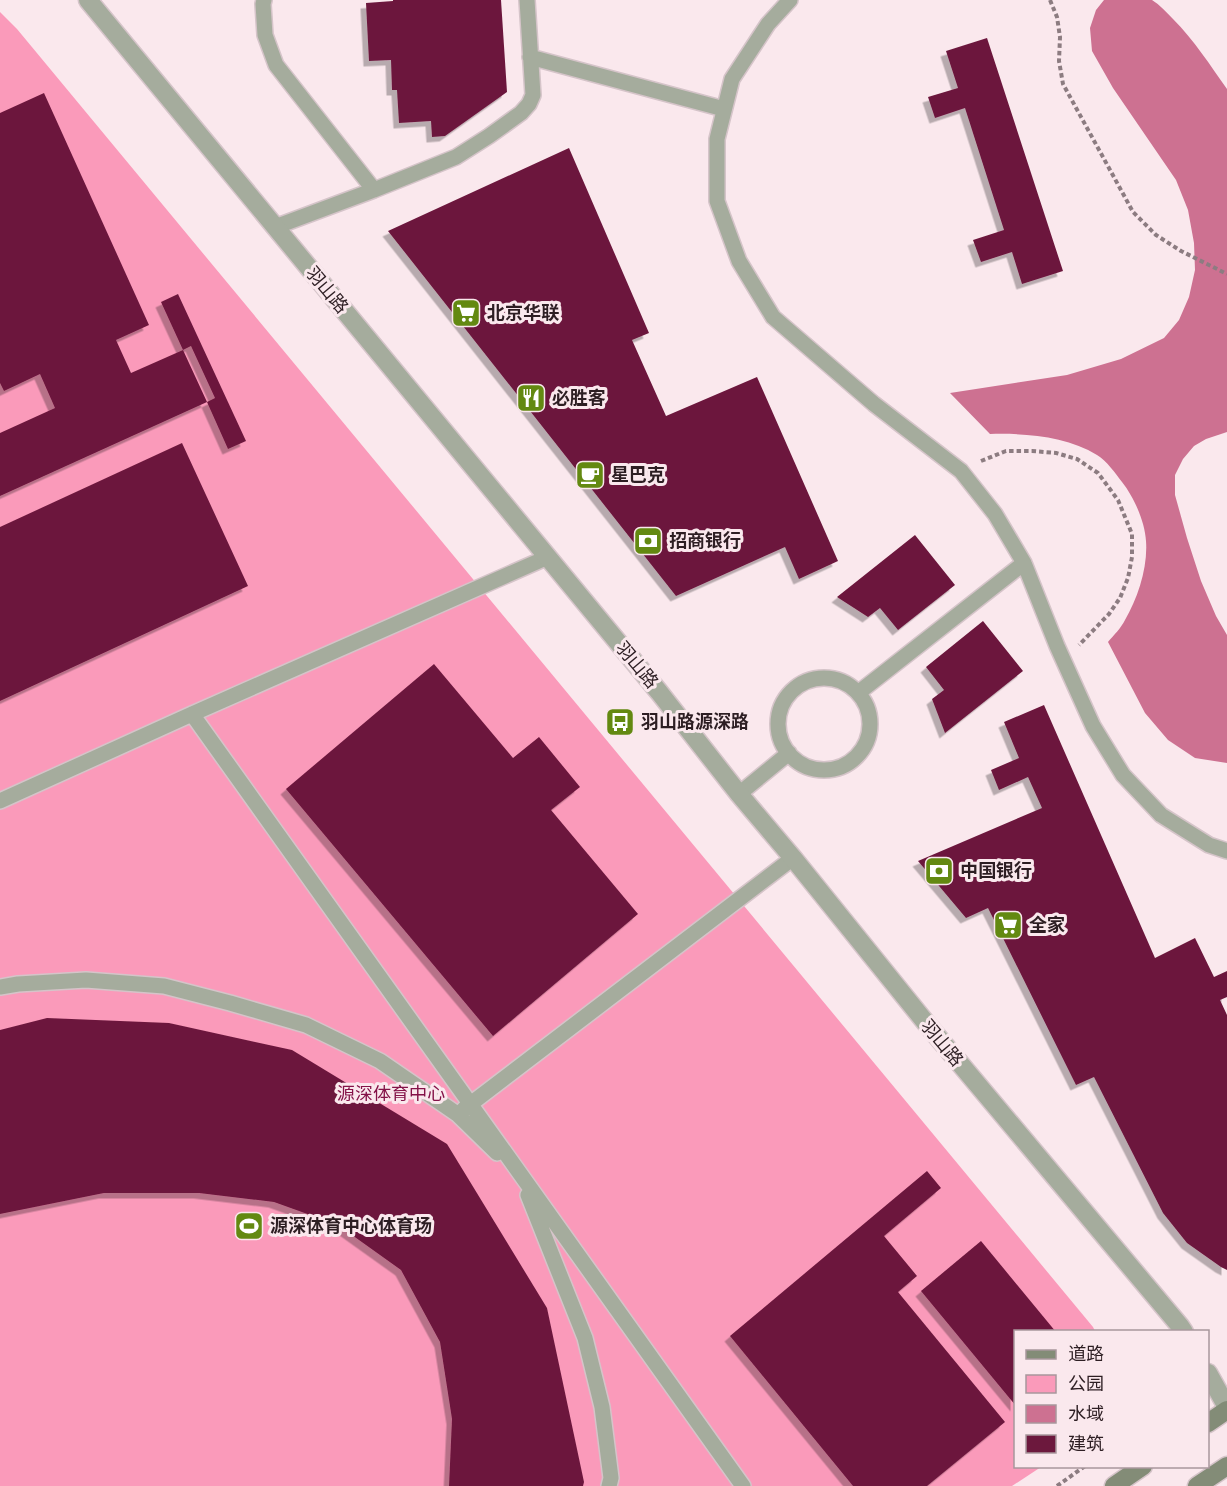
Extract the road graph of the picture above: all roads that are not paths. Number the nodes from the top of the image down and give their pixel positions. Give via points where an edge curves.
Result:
1 (88, 0) edge
2 (264, 0) edge
3 (527, 0) edge
4 (790, 0) edge
5 (531, 57) junction
6 (724, 110) junction
7 (375, 190) junction
8 (275, 227) junction
9 (548, 557) junction
10 (1024, 563) junction
11 (858, 693) junction
12 (192, 714) junction
13 (789, 753) junction
14 (739, 794) junction
15 (0, 801) edge
16 (1227, 851) edge
17 (793, 858) junction
18 (0, 987) edge
19 (471, 1104) junction
20 (457, 1114) junction
21 (519, 1174) junction
22 (1183, 1330) edge
23 (1209, 1375) edge
24 (1227, 1408) edge
25 (1209, 1422) edge
26 (1227, 1466) edge
27 (1141, 1468) edge
28 (609, 1486) edge
29 (743, 1486) edge
30 (1114, 1486) edge
31 (1197, 1486) edge

1 - 8 street, 羽山路
2 - 7 lane via 265,34 276,65
3 - 5 lane
4 - 6 lane via 768,24 732,80
5 - 6 lane
5 - 7 lane via 533,95 520,113 456,157
6 - 10 lane via 717,139 717,201 739,261 772,317 874,404 962,471 995,514
7 - 8 lane
8 - 9 street, 羽山路
9 - 12 lane
9 - 14 street, 羽山路
10 - 11 lane
10 - 16 lane via 1093,726 1123,775 1161,815 1209,845
11 - 13 lane via 846,684 816,679 789,695 779,724 781,740
11 - 13 lane via 870,719 864,748 855,759 842,767 814,769
12 - 15 lane
12 - 19 lane
13 - 14 lane
14 - 17 street, 羽山路
17 - 19 lane
17 - 22 street, 羽山路
18 - 20 lane via 86,980 164,986 230,1003 306,1025 380,1061
19 - 20 lane
19 - 21 lane
20 - 21 lane
21 - 28 lane via 585,1338 603,1407
21 - 29 lane
23 - 24 street
24 - 25 main road
26 - 31 main road
27 - 30 main road

